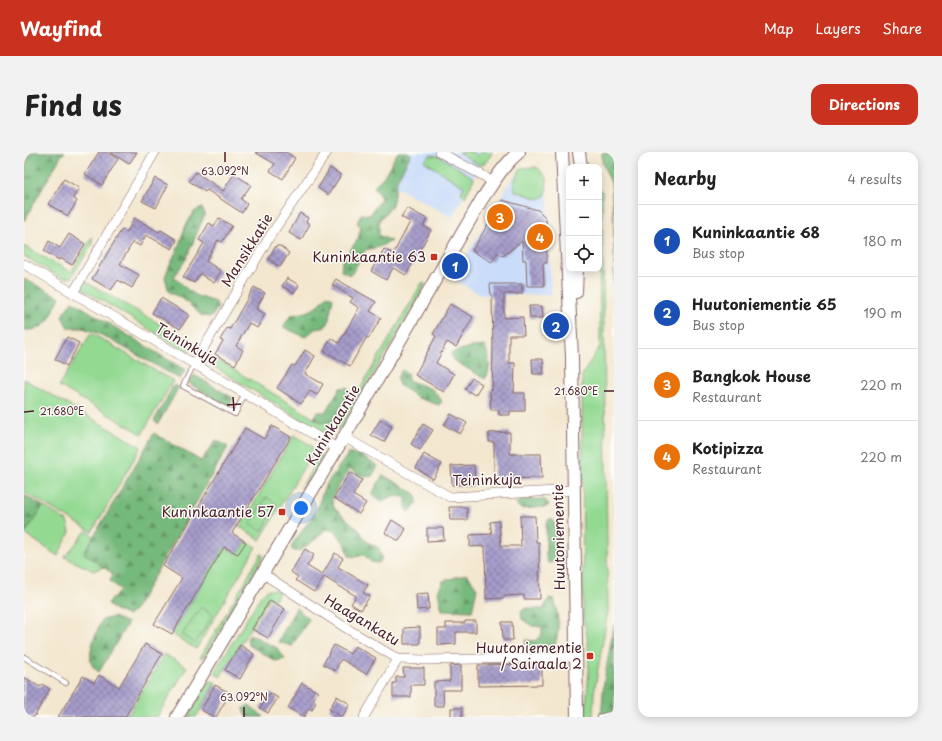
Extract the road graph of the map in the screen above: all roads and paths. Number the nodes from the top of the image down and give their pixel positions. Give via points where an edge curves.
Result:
1 (155, 152) edge
2 (327, 152) edge
3 (439, 152) edge
4 (519, 152) edge
5 (562, 152) edge
6 (579, 152) edge
7 (581, 164) edge
8 (493, 183) junction
9 (24, 264) edge
10 (577, 272) edge
11 (73, 293) junction
12 (572, 357) junction
13 (194, 364) junction
14 (245, 393) junction
15 (344, 437) junction
16 (337, 448) junction
17 (573, 490) junction
18 (262, 573) junction
19 (24, 657) edge
20 (576, 658) junction
21 (398, 659) junction
22 (66, 682) dead end
23 (614, 713) edge
24 (177, 717) edge
25 (364, 717) edge
26 (577, 717) edge
27 (600, 717) edge

1 - 11 street
2 - 13 street, Mansikkatie via 270,236
3 - 8 street
4 - 8 main road, Kuninkaantie via 510,159
5 - 12 main road, Huutoniementie
6 - 7 main road
8 - 15 main road, Kuninkaantie
9 - 11 street, Teininkuja
10 - 12 main road, Huutoniementie
11 - 13 street, Teininkuja
12 - 17 main road, Huutoniementie
13 - 14 street, Teininkuja
13 - 14 lane via 183,386 235,414
14 - 16 street, Teininkuja
15 - 16 main road, Kuninkaantie
15 - 17 street, Teininkuja via 450,497
16 - 18 main road, Kuninkaantie
17 - 20 main road, Huutoniementie
18 - 21 street, Haagankatu
18 - 24 main road, Kuninkaantie
19 - 22 lane
20 - 21 street, Haagankatu
20 - 26 main road, Huutoniementie
21 - 25 street
23 - 27 lane

